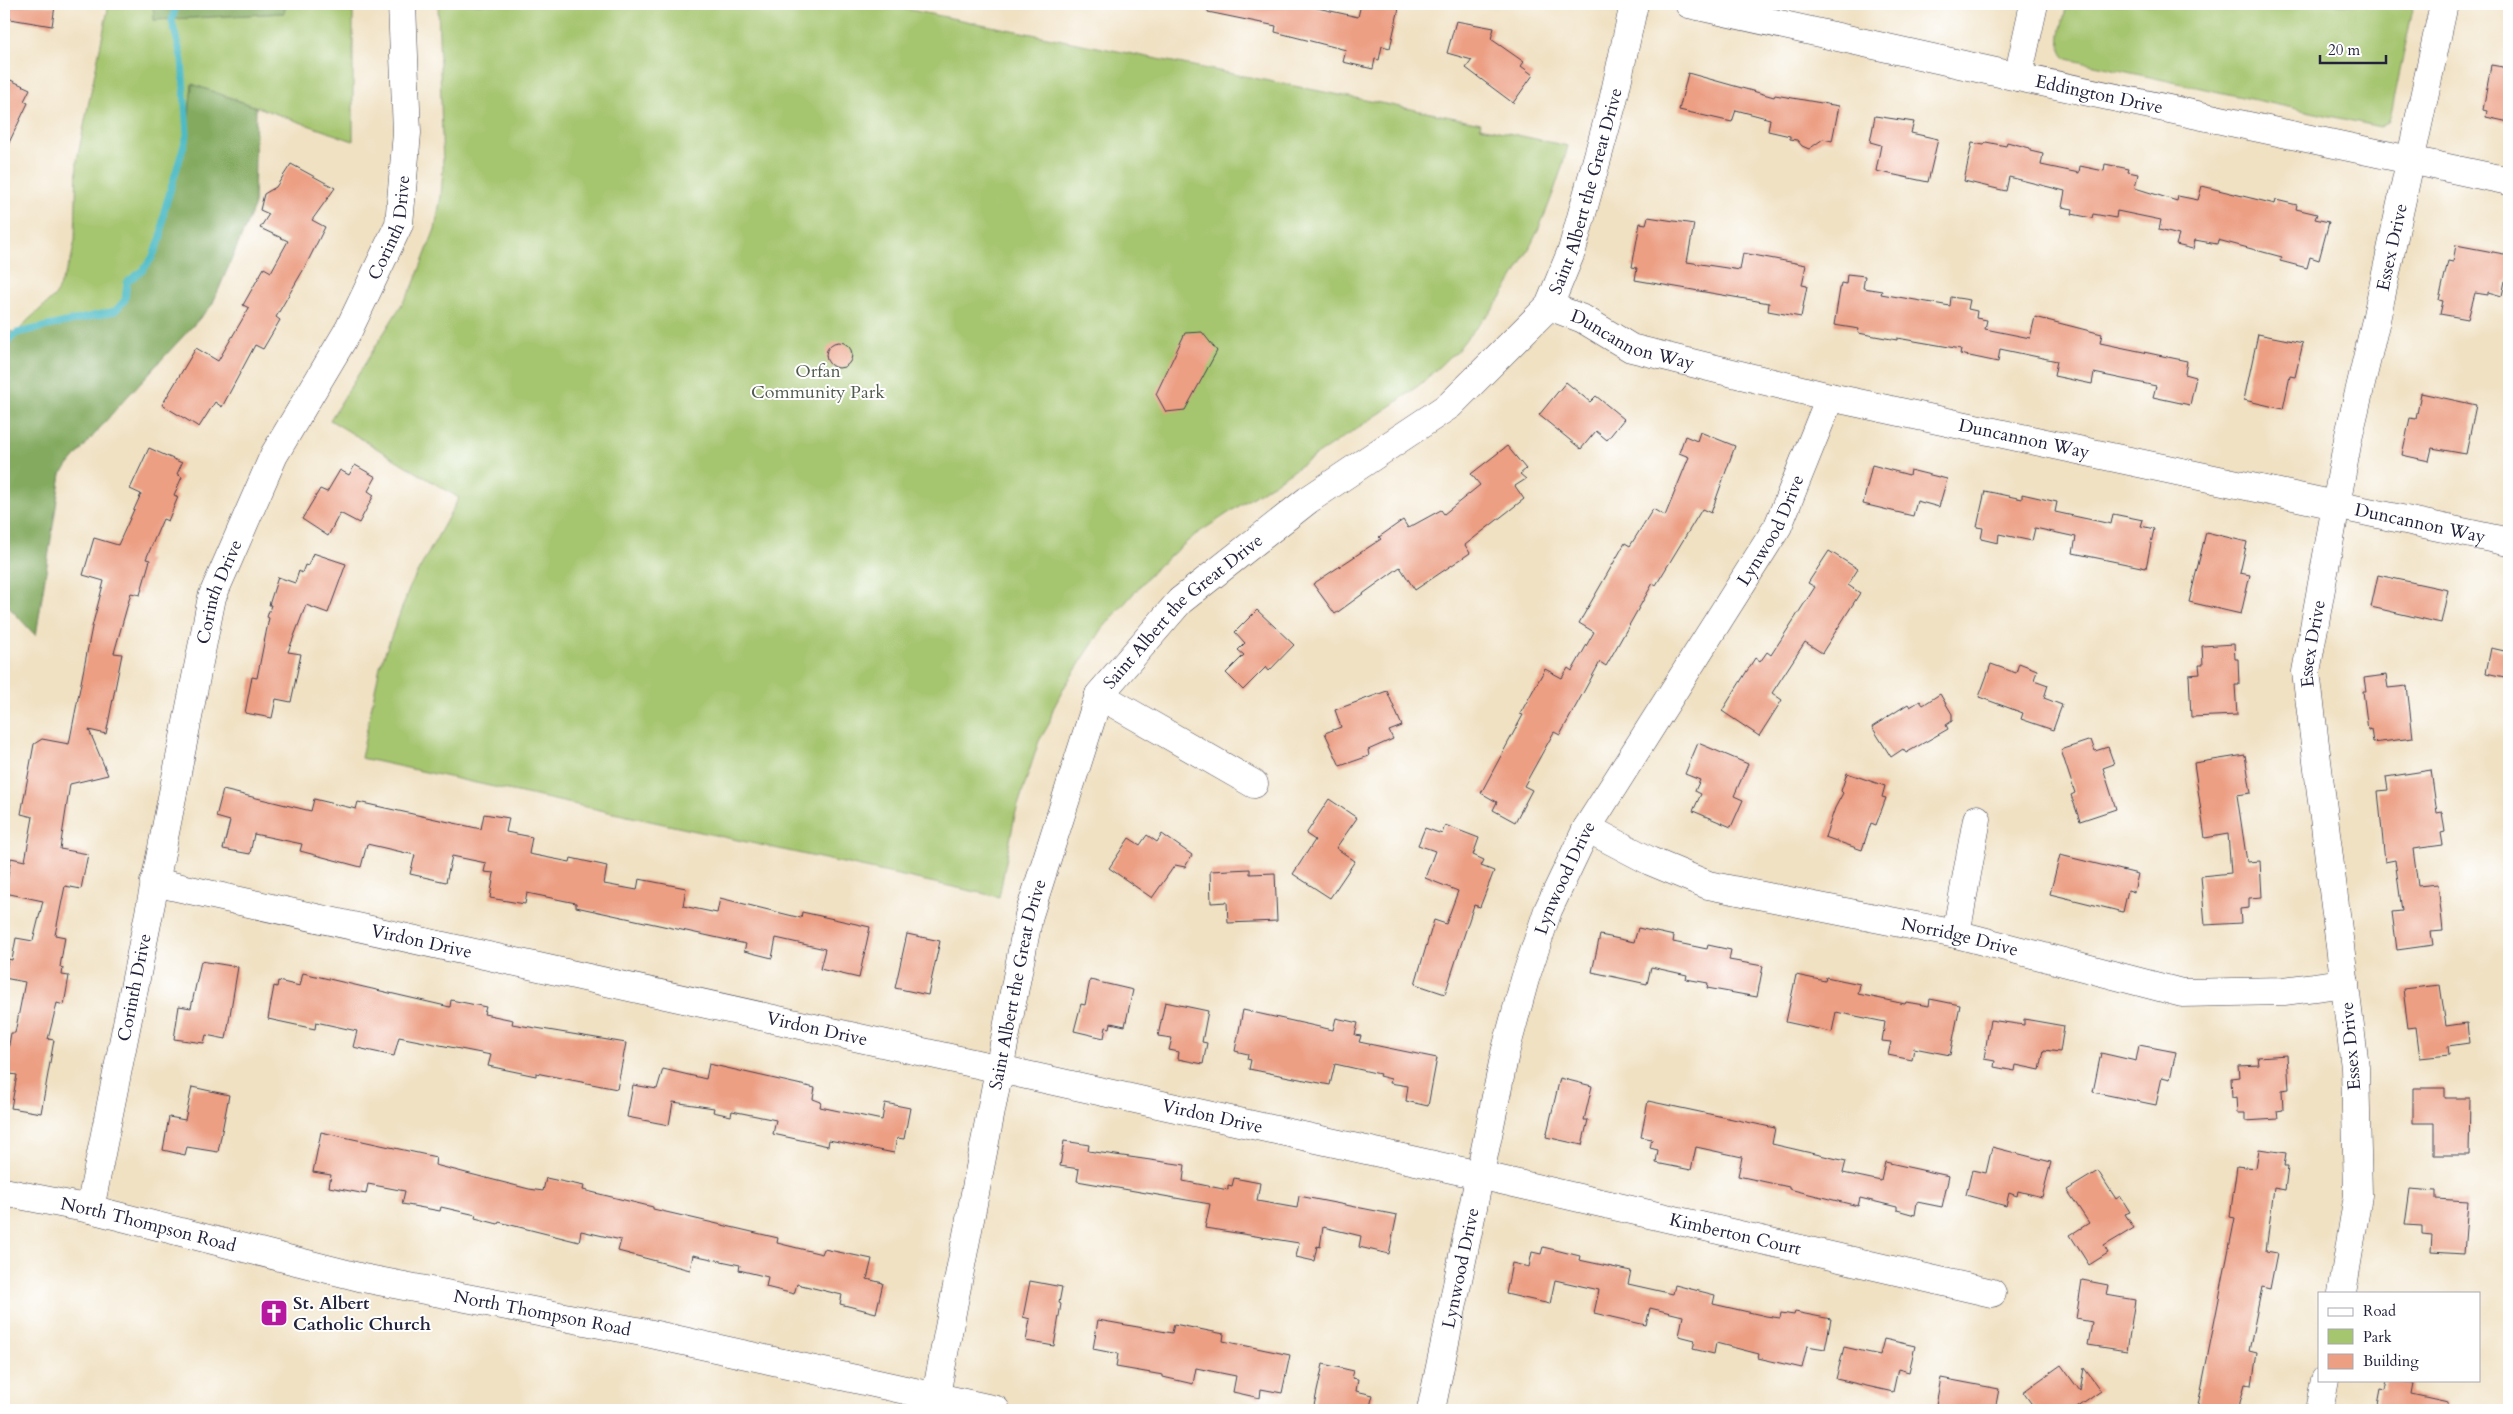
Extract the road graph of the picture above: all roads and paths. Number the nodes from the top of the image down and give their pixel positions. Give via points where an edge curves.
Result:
1 (402, 4) edge
2 (1634, 4) edge
3 (1689, 4) edge
4 (2034, 4) edge
5 (2444, 4) edge
6 (2018, 77) junction
7 (2410, 160) junction
8 (2509, 181) edge
9 (1550, 306) junction
10 (1830, 397) junction
11 (2335, 505) junction
12 (2509, 542) edge
13 (1099, 695) junction
14 (1254, 784) dead end
15 (1977, 819) dead end
16 (1587, 828) junction
17 (154, 882) junction
18 (1956, 934) junction
19 (2344, 983) junction
20 (999, 1069) junction
21 (1479, 1175) junction
22 (4, 1192) edge
23 (90, 1209) junction
24 (2342, 1292) edge
25 (1992, 1293) dead end
26 (2324, 1382) edge
27 (935, 1404) edge
28 (996, 1410) edge
29 (1430, 1410) edge
30 (2319, 1410) edge

1 - 17 street, Corinth Drive via 407,133 400,224 349,329 274,454 212,597
2 - 9 street, Saint Albert the Great Drive via 1613,101 1572,250
3 - 6 street, Eddington Drive
4 - 6 street
5 - 7 street, Essex Drive
6 - 7 street, Eddington Drive
7 - 8 street, Eddington Drive
7 - 11 street, Essex Drive
9 - 10 street, Duncannon Way via 1582,319 1631,348
9 - 13 street, Saint Albert the Great Drive via 1450,405 1308,500 1180,601
10 - 11 street, Duncannon Way
10 - 16 street, Lynwood Drive via 1778,526
11 - 12 street, Duncannon Way
11 - 19 street, Essex Drive via 2306,672
13 - 14 street
13 - 20 street, Saint Albert the Great Drive via 1030,915
15 - 18 street
16 - 18 street, Norridge Drive via 1650,861 1708,885
16 - 21 street, Lynwood Drive via 1548,910 1525,979 1505,1053
17 - 20 street, Virdon Drive
17 - 23 street, Corinth Drive
18 - 19 street, Norridge Drive via 2182,993 2284,991
19 - 24 street, Essex Drive via 2355,1067 2358,1195
20 - 21 street, Virdon Drive
20 - 27 street, Saint Albert the Great Drive
21 - 25 street, Kimberton Court
21 - 29 street, Lynwood Drive
22 - 23 street, North Thompson Road
23 - 27 street, North Thompson Road via 362,1278 648,1333
26 - 30 street
27 - 28 street, North Thompson Road

